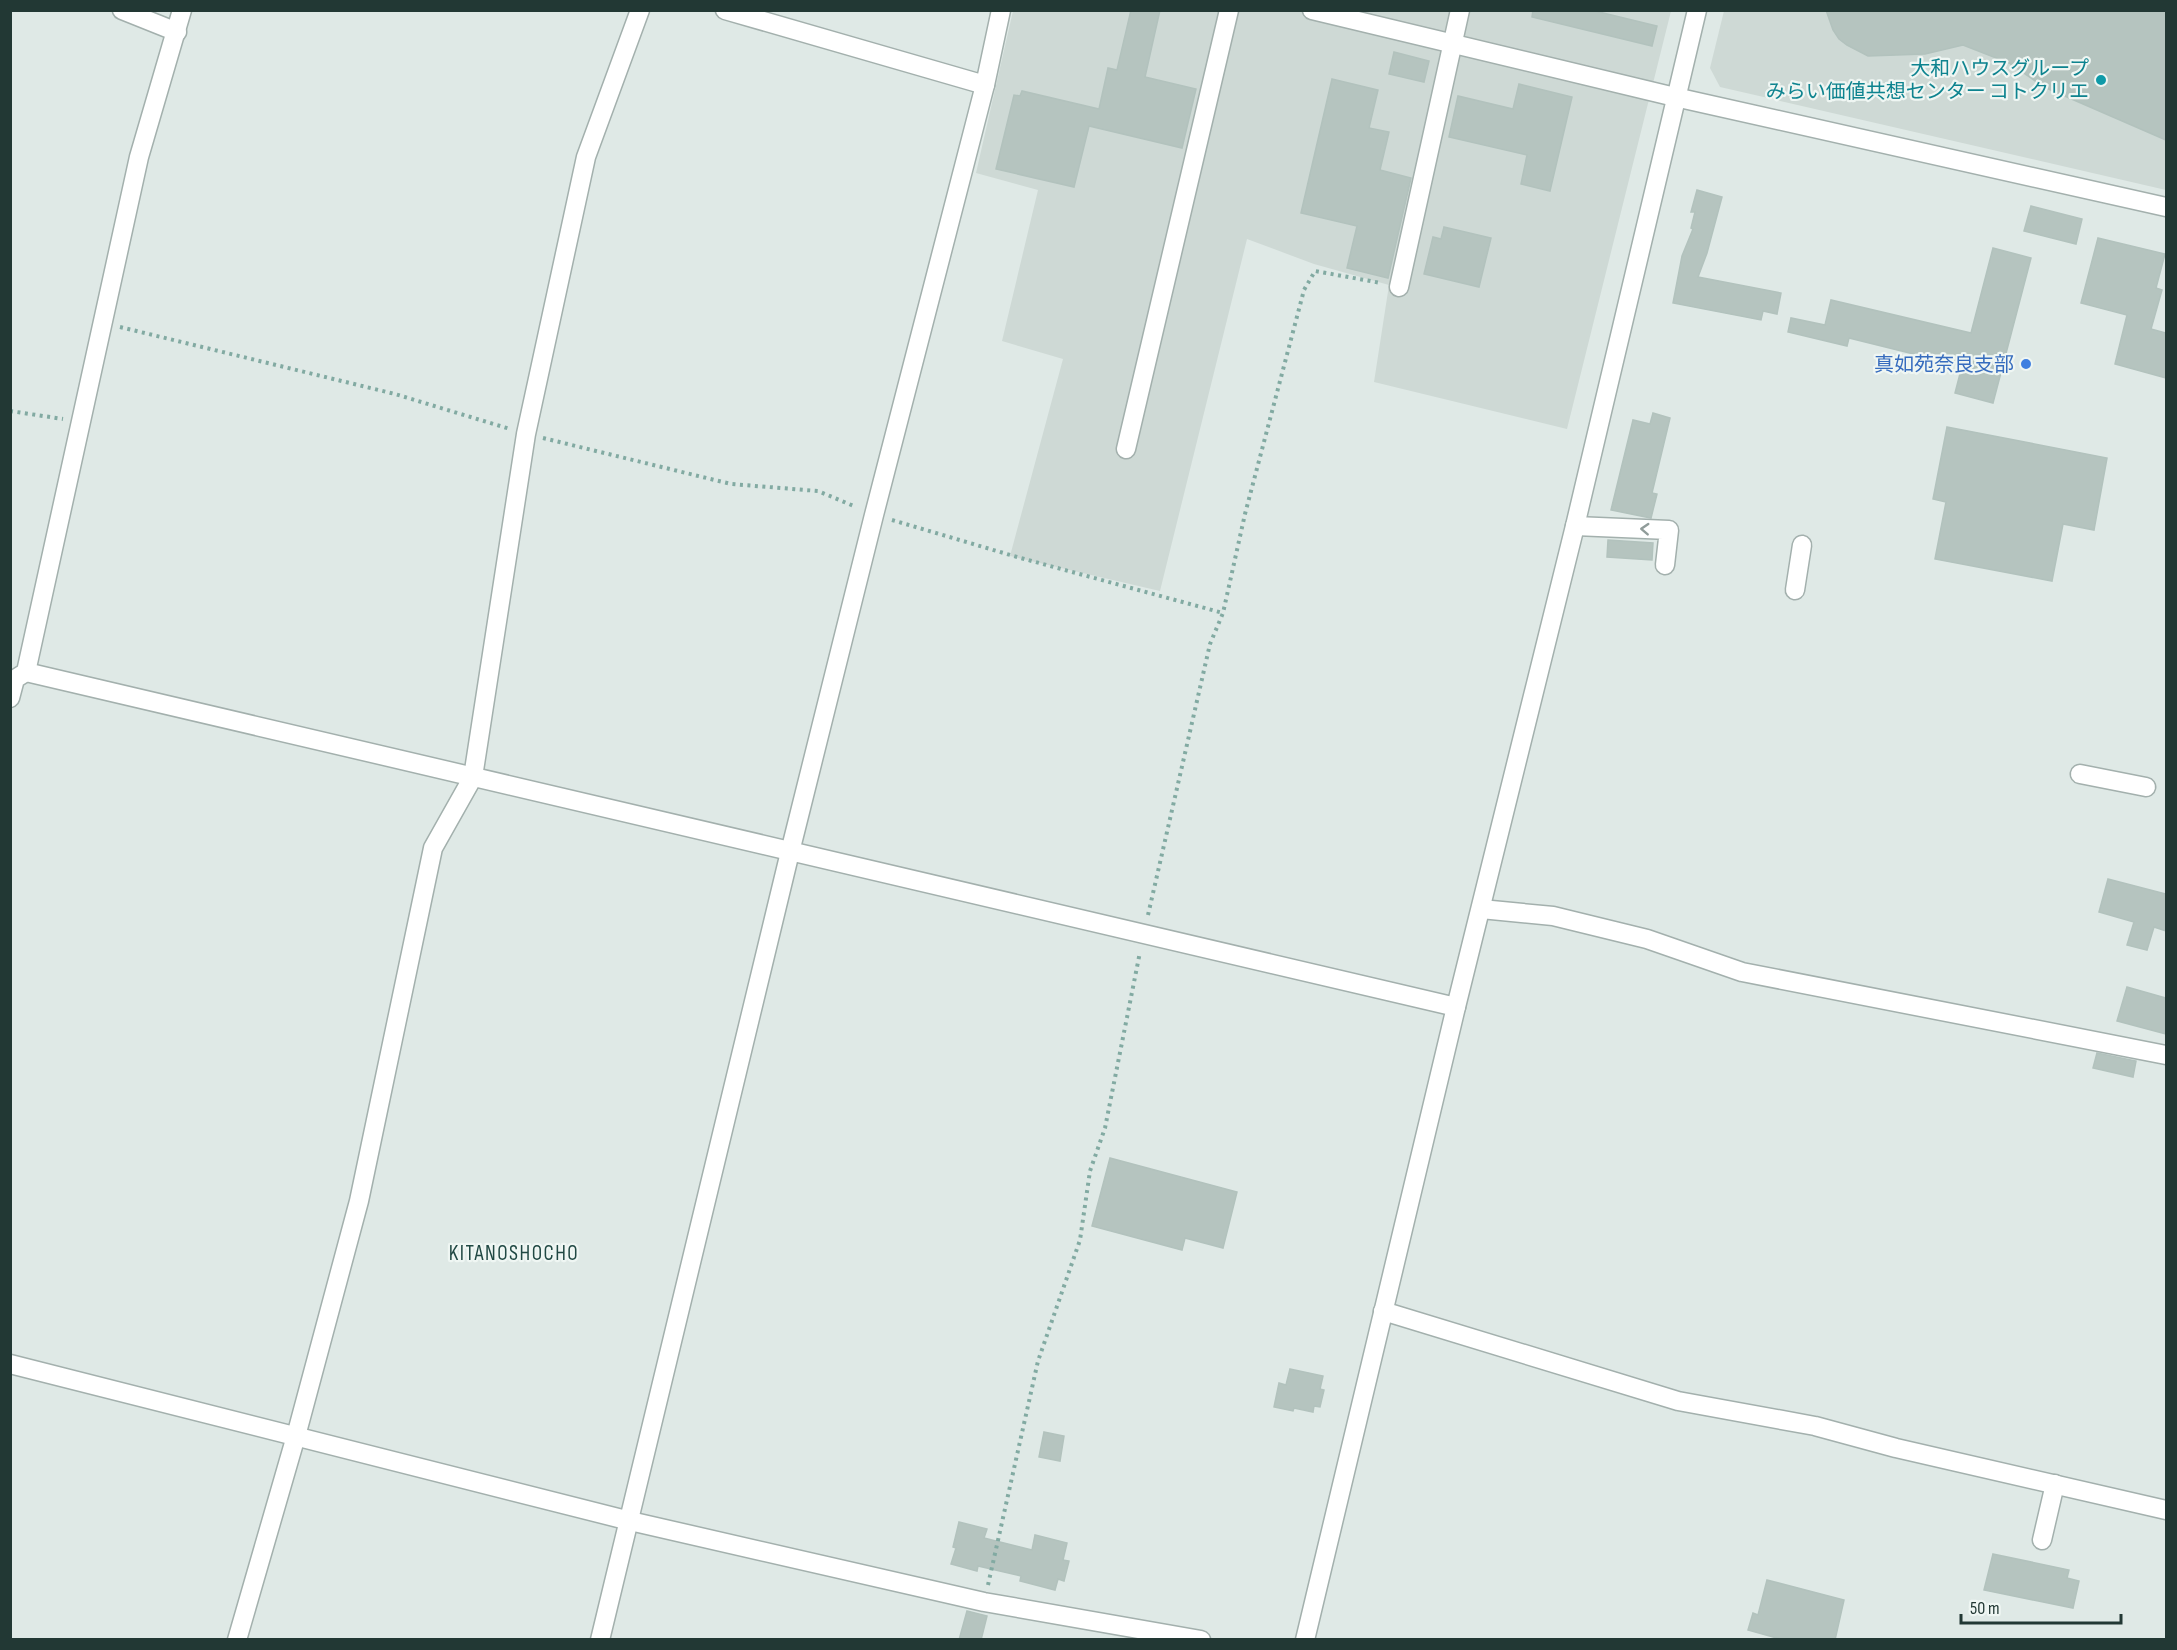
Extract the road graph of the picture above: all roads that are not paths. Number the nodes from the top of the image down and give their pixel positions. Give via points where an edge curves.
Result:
1 (122, 10) edge
2 (182, 10) edge
3 (640, 10) edge
4 (725, 10) edge
5 (1000, 10) edge
6 (1228, 10) edge
7 (1312, 10) edge
8 (1461, 10) edge
9 (1697, 10) edge
10 (177, 32) junction
11 (1453, 43) junction
12 (985, 85) junction
13 (1675, 97) junction
14 (2166, 207) edge
15 (1399, 286) road end
16 (1126, 449) dead end
17 (1575, 526) junction
18 (1803, 546) dead end
19 (1665, 565) dead end
20 (1795, 590) dead end
21 (17, 676) edge
22 (10, 698) edge
23 (2080, 774) dead end
24 (473, 777) junction
25 (2146, 787) dead end
26 (790, 852) junction
27 (1481, 909) junction
28 (1456, 1007) junction
29 (2166, 1055) edge
30 (1383, 1311) junction
31 (10, 1364) edge
32 (296, 1436) junction
33 (2055, 1484) junction
34 (2166, 1510) edge
35 (630, 1521) junction
36 (2042, 1540) dead end
37 (237, 1640) edge
38 (600, 1640) edge
39 (1201, 1640) edge
40 (1305, 1640) edge

1 - 10 street
2 - 10 street
3 - 24 street via 586,157 526,434
4 - 12 street
5 - 12 street
6 - 16 street
7 - 11 street
8 - 11 street
9 - 13 street
10 - 21 street via 139,157 81,422
11 - 13 street
11 - 15 street
12 - 26 street
13 - 14 street
13 - 17 street
19 -> 17 street via 1669,530
17 - 27 street
18 - 20 street
21 - 22 street
21 - 24 street
23 - 25 street
24 - 26 street
24 - 32 street via 433,848 359,1201
26 - 28 street
26 - 35 street
27 - 28 street
27 - 29 street via 1553,916 1647,939 1742,972
28 - 30 street
30 - 33 street via 1678,1401 1815,1426
30 - 40 street
31 - 32 street
32 - 35 street
32 - 37 street
33 - 34 street
33 - 36 street
35 - 38 street
35 - 39 street via 984,1602

